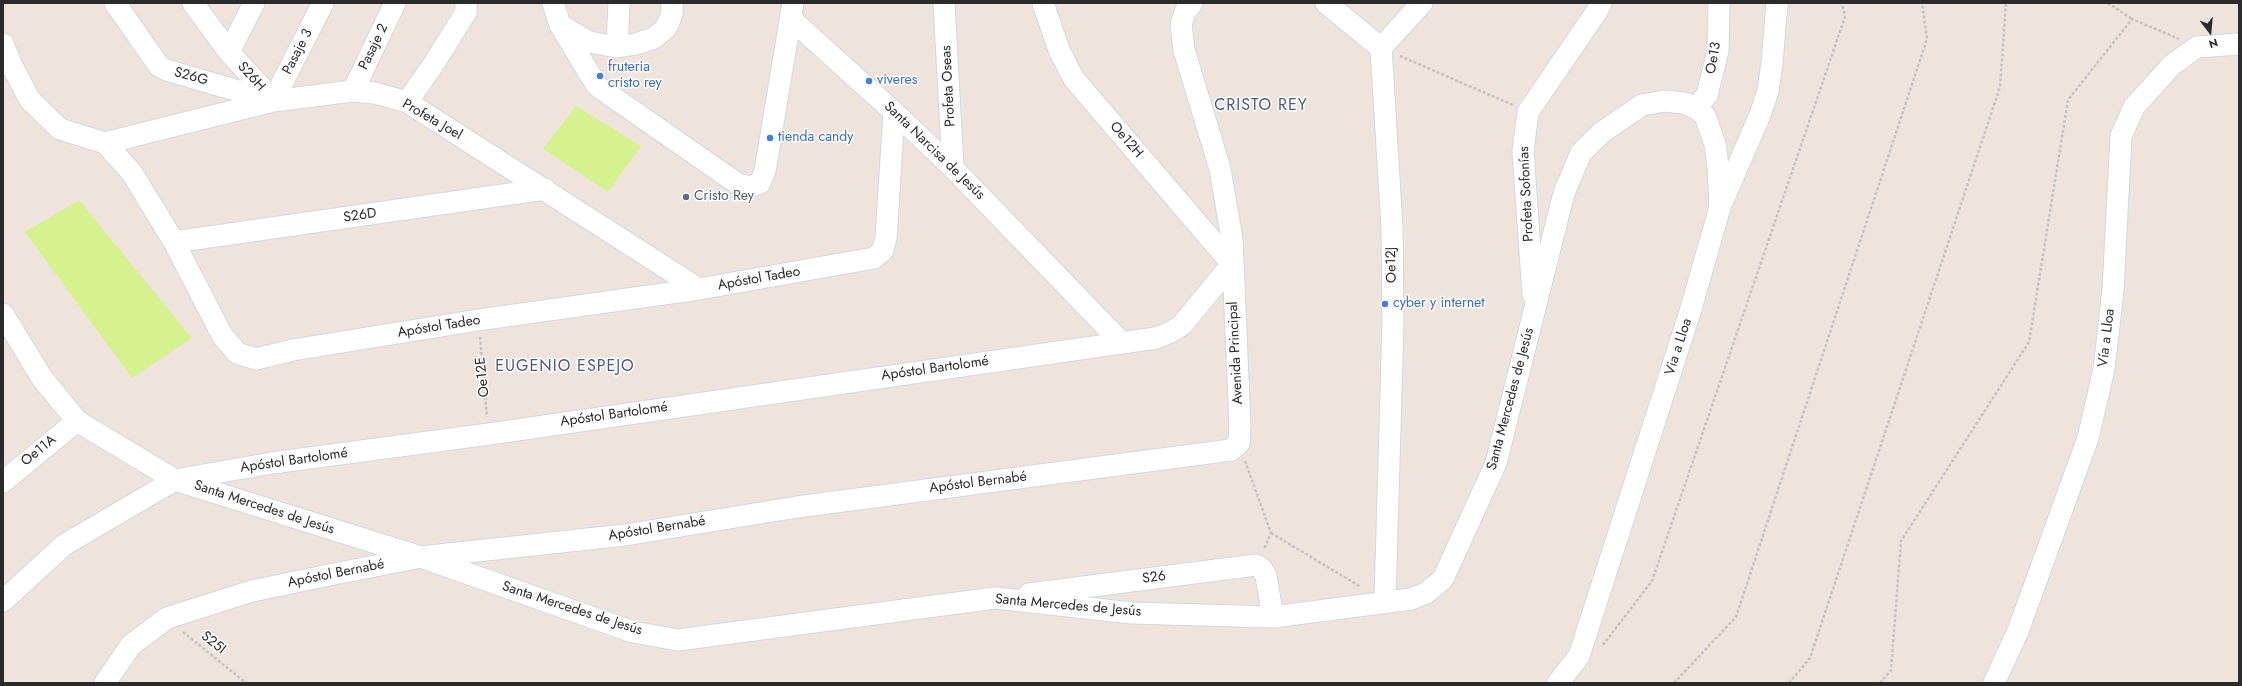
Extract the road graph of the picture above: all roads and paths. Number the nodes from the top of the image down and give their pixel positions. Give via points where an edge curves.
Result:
1 (115, 3) edge
2 (193, 3) edge
3 (254, 3) edge
4 (323, 3) edge
5 (395, 3) edge
6 (466, 3) edge
7 (553, 3) edge
8 (618, 3) edge
9 (672, 3) edge
10 (944, 3) edge
11 (1043, 3) edge
12 (1192, 3) edge
13 (1326, 3) edge
14 (1422, 3) edge
15 (1601, 3) edge
16 (1719, 3) edge
17 (1777, 3) edge
18 (1842, 3) edge
19 (1922, 3) edge
20 (2006, 3) edge
21 (2108, 3) edge
22 (792, 11) edge
23 (2132, 19) junction
24 (560, 25) junction
25 (3, 44) edge
26 (2239, 44) edge
27 (617, 47) junction
28 (2197, 47) junction
29 (1381, 48) junction
30 (229, 52) junction
31 (8, 65) edge
32 (353, 91) junction
33 (273, 101) junction
34 (407, 102) junction
35 (1696, 108) junction
36 (894, 112) junction
37 (1528, 112) junction
38 (105, 143) junction
39 (953, 168) junction
40 (545, 190) junction
41 (1720, 207) junction
42 (174, 242) junction
43 (1232, 264) junction
44 (699, 289) junction
45 (1534, 312) junction
46 (478, 320) junction
47 (5, 325) edge
48 (1121, 342) junction
49 (77, 421) junction
50 (489, 434) junction
51 (1239, 443) junction
52 (175, 480) junction
53 (3, 482) edge
54 (1271, 533) junction
55 (421, 557) junction
56 (1256, 565) junction
57 (995, 598) junction
58 (3, 601) edge
59 (1385, 601) junction
60 (1273, 617) junction
61 (167, 618) junction
62 (1602, 647) dead end
63 (105, 683) edge
64 (246, 683) edge
65 (1558, 683) edge
66 (1674, 683) edge
67 (1789, 683) edge
68 (1880, 683) edge
69 (1994, 683) edge

1 - 33 street, S26G via 159,66
2 - 30 street, S26H
3 - 30 street, S26H
4 - 33 street, Pasaje 3
5 - 32 street, Pasaje 2
6 - 34 street via 466,12
7 - 24 street, Santa Narcisa de Jesús
8 - 27 street
9 - 27 street via 672,14 666,28 654,38
10 - 39 street, Profeta Oseas
11 - 43 street, Oe12H via 1059,50 1074,79
12 - 43 street via 1185,12 1181,25 1182,37 1220,169 1232,239
13 - 29 street
14 - 29 street
15 - 37 street, Profeta Sofonías
16 - 35 street, Oe13 via 1718,51 1707,95
17 - 41 street, Via a Lloa via 1768,91
18 - 62 path via 1845,17 1652,581
19 - 66 path via 1927,39 1736,617
20 - 67 path via 2000,87 1810,658
21 - 23 path
22 - 24 street, Santa Narcisa de Jesús via 765,171 760,183 749,187 738,184 597,86
22 - 36 street, Santa Narcisa de Jesús
23 - 28 path
23 - 68 path via 2068,100 2029,342 1901,541 1891,670
24 - 27 street via 589,42
25 - 31 street
26 - 28 street
28 - 69 street, Vía a Lloa via 2172,65 2150,88 2134,107 2121,136 2113,290 2104,369 2088,438 2018,631
29 - 37 path
29 - 59 street, Oe12J via 1392,228 1393,323
30 - 33 street, S26H
31 - 38 street via 30,100 60,129
32 - 33 street, Profeta Joel
32 - 34 street, Profeta Joel via 375,93
33 - 38 street, Profeta Joel
34 - 40 street, Profeta Joel
35 - 41 street via 1705,116 1715,144
35 - 45 street, Santa Mercedes de Jesús via 1664,101 1642,105 1601,133 1581,153 1564,193
36 - 39 street, Santa Narcisa de Jesús
36 - 44 street, Apóstol Tadeo via 884,250 874,258 861,261
37 - 45 street, Profeta Sofonías via 1523,151
38 - 42 street, Apóstol Tadeo via 132,173
39 - 48 street, Santa Narcisa de Jesús
40 - 42 street, S26D
40 - 44 street, Profeta Joel
41 - 65 street, Via a Lloa via 1690,312 1579,656
42 - 46 street, Apóstol Tadeo via 222,335 236,353 246,357 256,359 293,350
43 - 48 street, Apóstol Bartolomé via 1182,325 1156,338
43 - 51 street, Avenida Principal
44 - 46 street, Apóstol Tadeo
45 - 59 street, Santa Mercedes de Jesús via 1496,463 1443,579 1426,593 1411,599
46 - 50 path, Oe12E
47 - 49 street, Santa Mercedes de Jesús via 42,378
48 - 50 street, Apóstol Bartolomé
49 - 52 street, Santa Mercedes de Jesús
49 - 53 street, Oe11A
50 - 52 street, Apóstol Bartolomé via 272,463
51 - 54 path
51 - 55 street, Apóstol Bernabé via 1231,450 1216,453 797,507 625,535
52 - 55 street, Santa Mercedes de Jesús
52 - 58 street, Apóstol Bartolomé via 64,545
54 - 56 path
54 - 59 path
55 - 57 street, Santa Mercedes de Jesús via 632,632 678,640
55 - 61 street, Apóstol Bernabé via 252,591
56 - 57 street, S26
56 - 60 street via 1266,576
57 - 60 street, Santa Mercedes de Jesús via 1132,613
59 - 60 street, Santa Mercedes de Jesús
61 - 63 street, Apóstol Bernabé via 131,646
61 - 64 path, S25I

